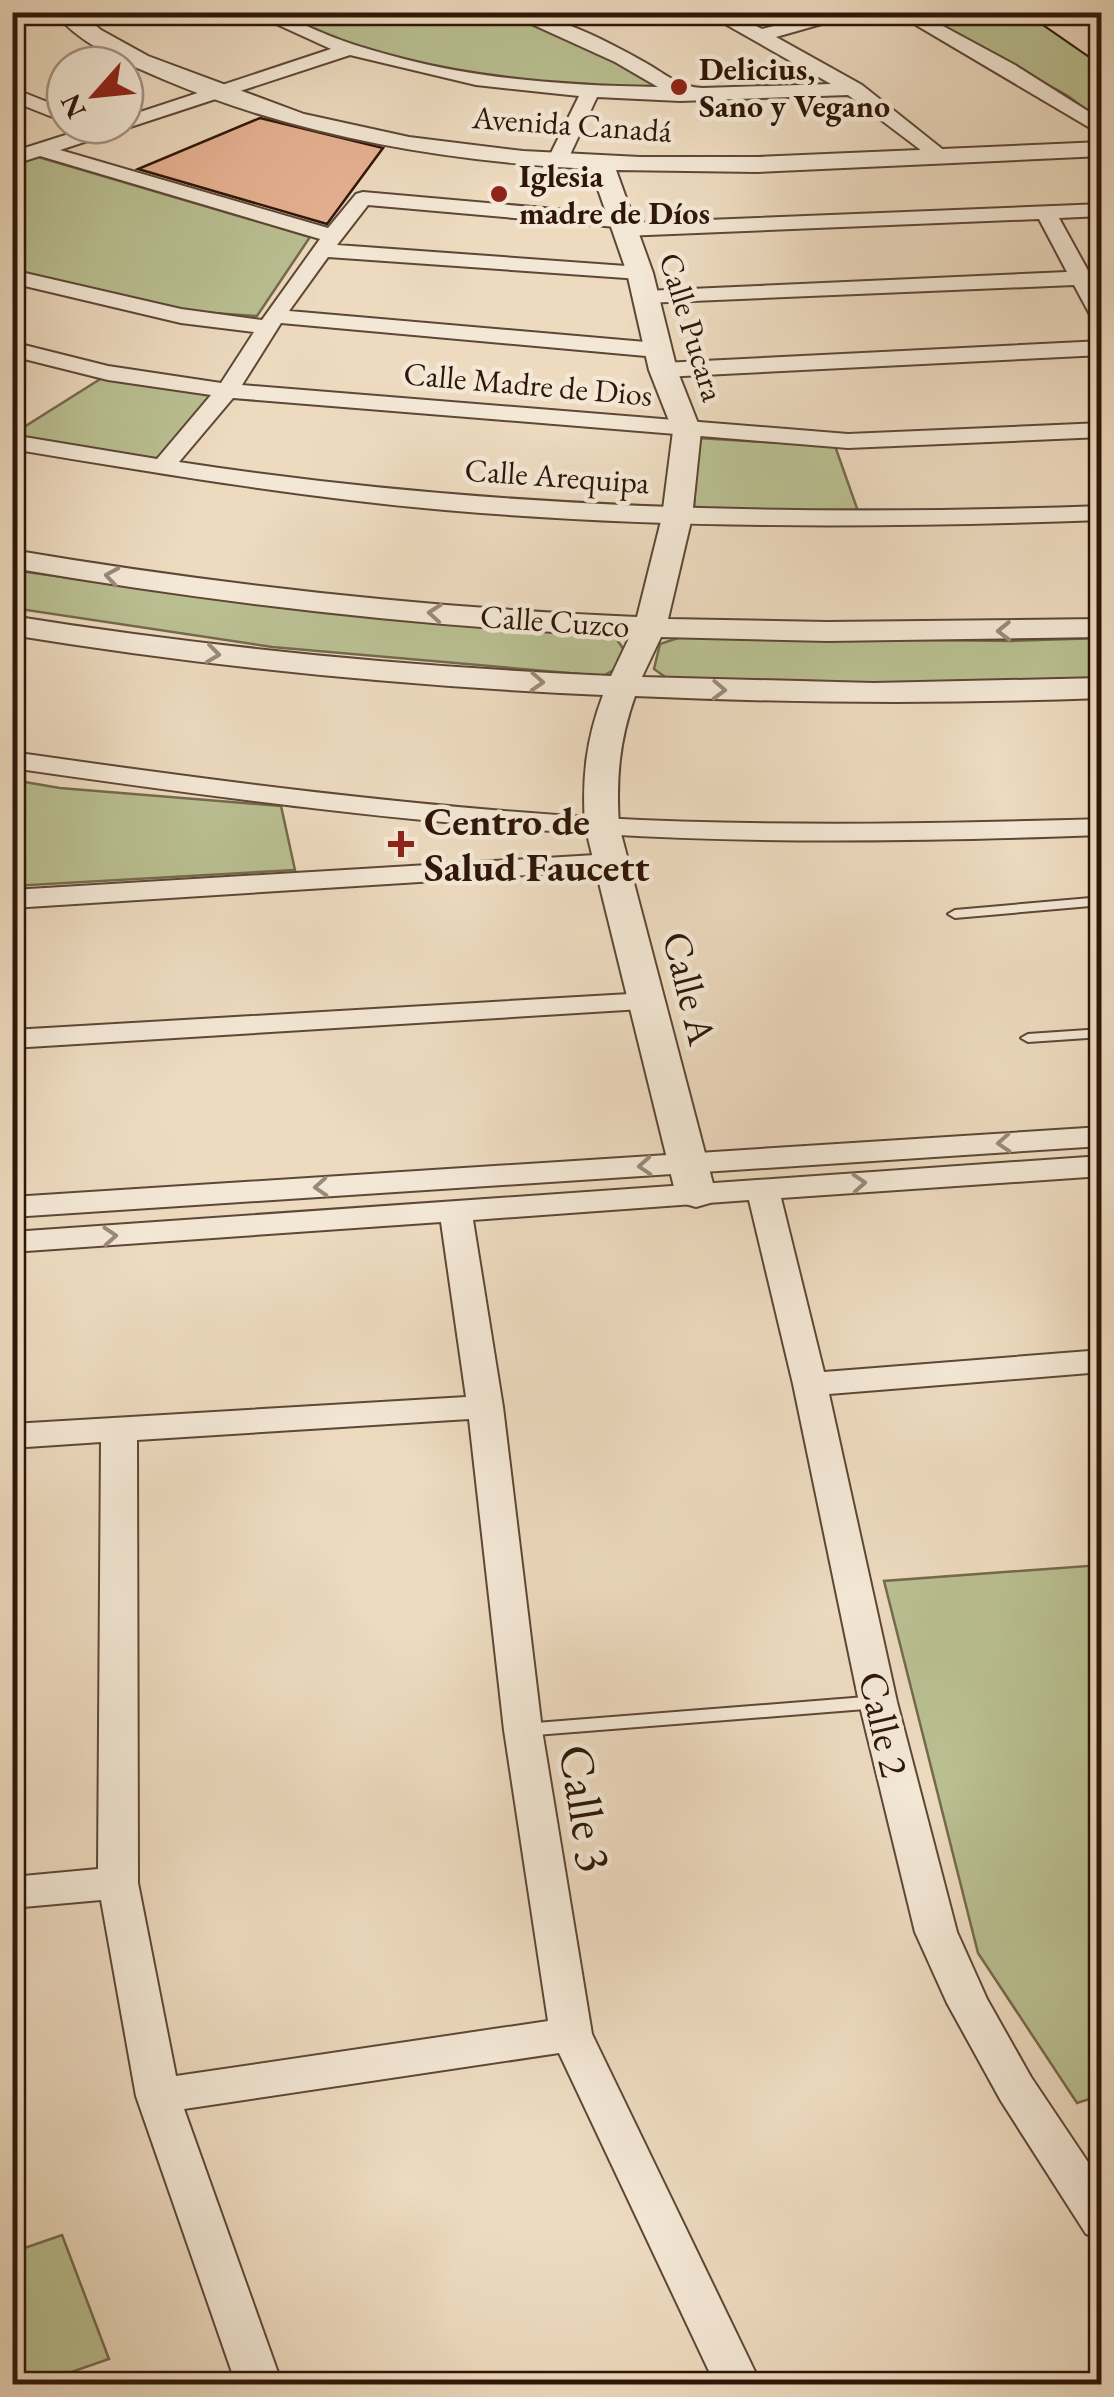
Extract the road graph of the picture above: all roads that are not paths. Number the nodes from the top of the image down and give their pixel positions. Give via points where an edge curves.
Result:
1 (66, 12) edge
2 (259, 12) edge
3 (514, 12) edge
4 (713, 12) edge
5 (855, 12) edge
6 (903, 12) edge
7 (1041, 12) edge
8 (760, 34) junction
9 (349, 49) junction
10 (1102, 50) edge
11 (855, 89) junction
12 (12, 94) edge
13 (218, 94) junction
14 (589, 94) junction
15 (681, 96) junction
16 (45, 108) edge
17 (145, 116) edge
18 (1102, 129) edge
19 (53, 145) edge
20 (1102, 149) edge
21 (40, 150) junction
22 (941, 156) junction
23 (12, 159) edge
24 (558, 159) junction
25 (601, 163) junction
26 (1102, 210) edge
27 (1046, 212) junction
28 (623, 226) junction
29 (326, 243) junction
30 (12, 276) edge
31 (1080, 278) junction
32 (642, 285) junction
33 (1102, 317) edge
34 (271, 322) junction
35 (1102, 348) edge
36 (12, 349) edge
37 (660, 360) junction
38 (228, 391) junction
39 (1102, 430) edge
40 (688, 431) junction
41 (24, 444) edge
42 (12, 464) edge
43 (161, 469) junction
44 (1102, 513) edge
45 (676, 518) junction
46 (12, 560) edge
47 (12, 625) edge
48 (650, 627) junction
49 (1102, 628) edge
50 (622, 686) junction
51 (1102, 688) edge
52 (12, 760) edge
53 (602, 826) junction
54 (1102, 828) edge
55 (612, 864) junction
56 (12, 899) edge
57 (1102, 901) edge
58 (955, 914) dead end
59 (647, 1002) junction
60 (1102, 1033) edge
61 (1028, 1038) dead end
62 (12, 1039) edge
63 (1102, 1136) edge
64 (1102, 1166) edge
65 (692, 1179) junction
66 (762, 1190) junction
67 (12, 1208) edge
68 (456, 1213) junction
69 (12, 1242) edge
70 (1102, 1361) edge
71 (810, 1384) junction
72 (485, 1408) junction
73 (119, 1429) junction
74 (12, 1436) edge
75 (878, 1702) junction
76 (523, 1730) junction
77 (118, 1883) junction
78 (12, 1893) edge
79 (571, 2034) junction
80 (158, 2096) junction
81 (1102, 2221) edge
82 (259, 2384) edge
83 (738, 2384) edge

1 - 13 street, Avenida Canadá via 104,44
2 - 9 street
3 - 15 street via 618,58
4 - 8 street
5 - 8 street
6 - 18 street
7 - 10 highway
8 - 11 street
9 - 13 street
9 - 14 street via 476,79
11 - 15 street
11 - 22 street
12 - 16 street
13 - 17 street
13 - 24 street, Avenida Canadá via 398,141
14 - 15 street
14 - 24 street
19 - 21 street
20 - 22 street, Avenida Canadá
21 - 23 street
21 - 29 street
22 - 25 street, Avenida Canadá
24 - 25 street, Avenida Canadá
25 - 28 street, Calle Pucara
26 - 27 street
27 - 28 street
27 - 31 street
28 - 29 street via 363,198
28 - 32 street, Calle Pucara
29 - 32 street
29 - 34 street
30 - 34 street via 181,316
31 - 32 street
31 - 33 street
32 - 37 street, Calle Pucara
34 - 37 street
34 - 38 street
35 - 37 street
36 - 38 street, Calle Madre de Dios via 108,373
37 - 40 street, Calle Pucara
38 - 40 street, Calle Madre de Dios
38 - 43 street
39 - 40 street, Calle Madre de Dios via 848,441
40 - 45 street, Calle Pucara
41 - 42 street
41 - 43 street, Calle Arequipa
43 - 45 street, Calle Arequipa via 354,493
44 - 45 street, Calle Arequipa via 884,522
45 - 48 street, Calle Pucara
48 -> 46 street, Calle Cuzco via 302,600
47 -> 50 street, Calle Cuzco via 356,669
49 -> 48 street, Calle Cuzco
48 - 50 street, Calle Pucara
50 -> 51 street, Calle Cuzco via 819,694
50 - 53 street, Calle A via 604,735
52 - 53 street
53 - 54 street
53 - 55 street, Calle A
55 - 56 street
55 - 59 street, Calle A
57 - 58 lane
59 - 62 street
59 - 65 street, Calle A
60 - 61 lane
63 -> 65 street
66 -> 64 street
65 - 66 street
65 -> 67 street
65 - 68 street
66 - 71 street, Calle 2
69 -> 68 street
68 - 72 street, Calle 3
70 - 71 street
71 - 75 street, Calle 2
72 - 73 street
72 - 76 street, Calle 3
73 - 74 street
73 - 77 street
75 - 76 lane
75 - 81 street, Calle 2 via 936,1932 1016,2089
76 - 79 street, Calle 3
77 - 78 street
77 - 80 street
79 - 80 street
79 - 83 street, Calle 3
80 - 82 street

